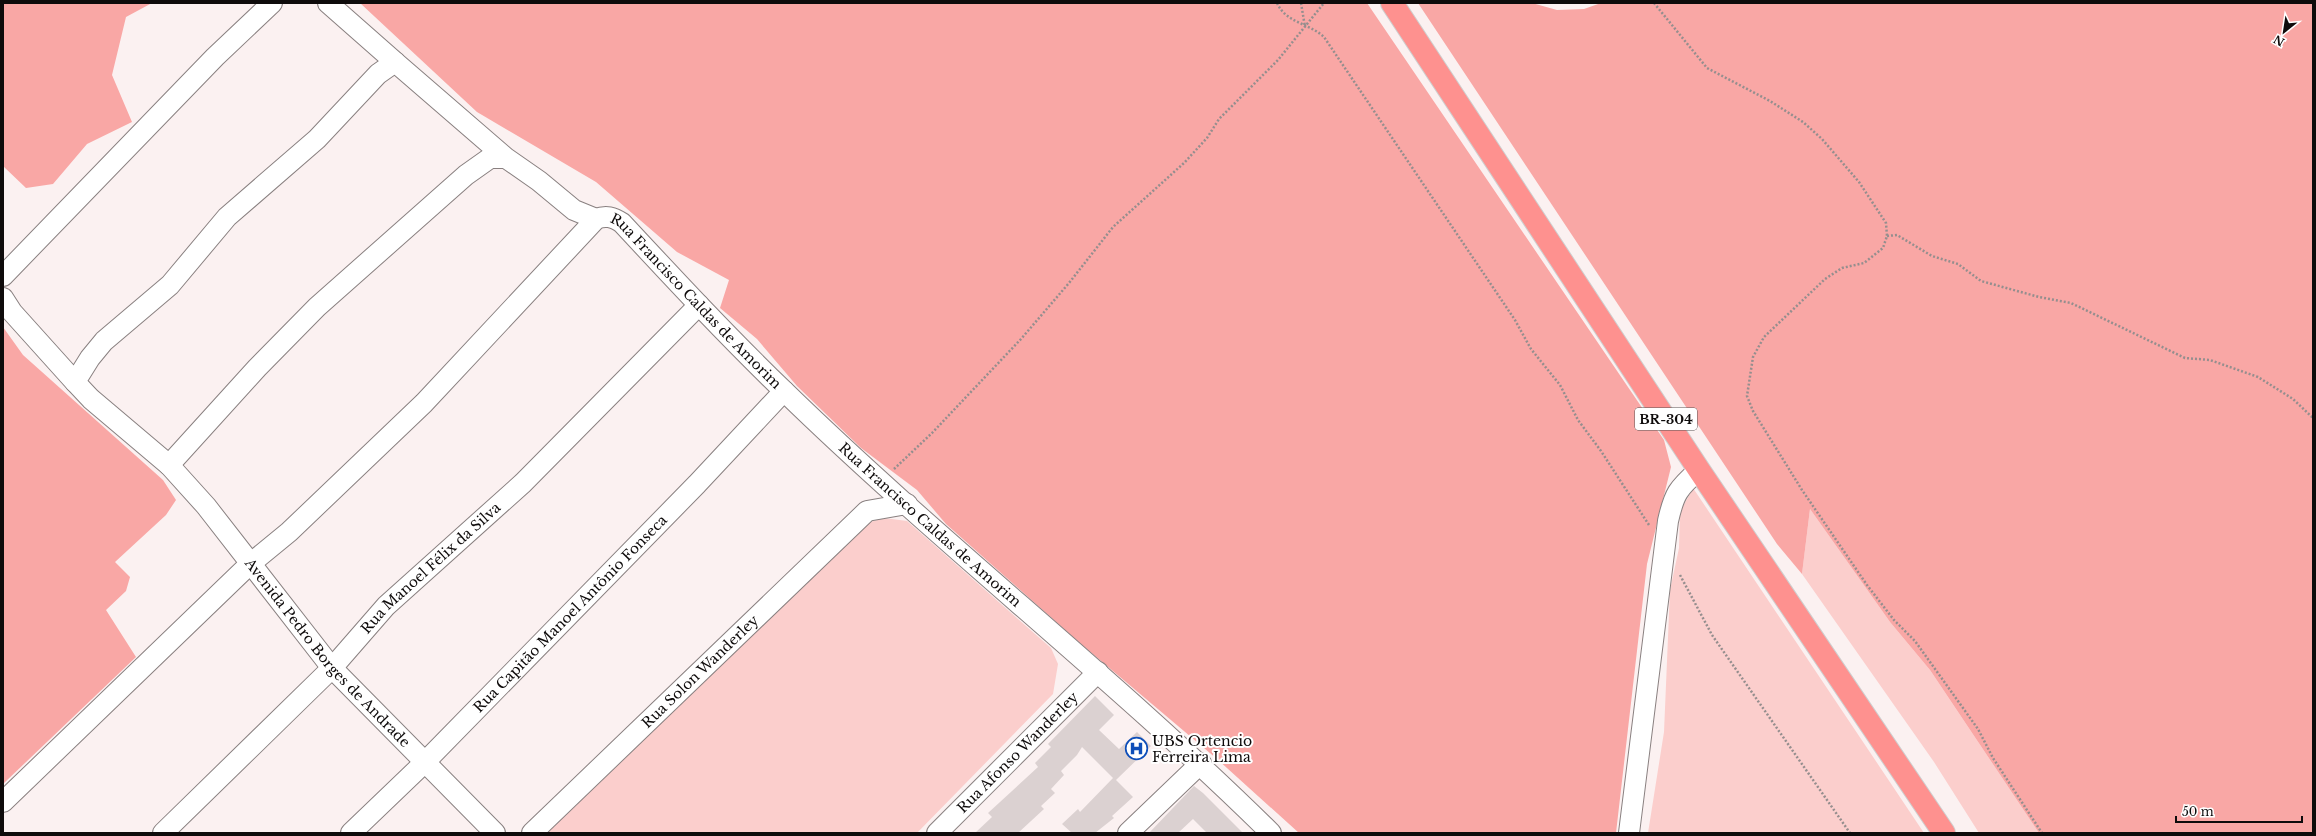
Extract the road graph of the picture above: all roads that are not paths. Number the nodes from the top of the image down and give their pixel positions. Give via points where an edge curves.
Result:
1 (272, 3) edge
2 (328, 3) edge
3 (1392, 3) edge
4 (395, 62) junction
5 (506, 158) junction
6 (596, 219) junction
7 (3, 276) edge
8 (3, 298) edge
9 (699, 305) junction
10 (74, 382) junction
11 (784, 391) junction
12 (169, 465) junction
13 (1699, 470) junction
14 (878, 478) junction
15 (907, 504) junction
16 (867, 511) junction
17 (250, 564) junction
18 (332, 668) junction
19 (1098, 672) junction
20 (425, 762) junction
21 (1200, 763) junction
22 (3, 802) edge
23 (163, 833) edge
24 (351, 833) edge
25 (495, 833) edge
26 (532, 833) edge
27 (937, 833) edge
28 (1128, 833) edge
29 (1271, 833) edge
30 (1629, 833) edge
31 (1944, 833) edge

1 - 7 street via 215,57
2 - 4 street
3 - 13 highway, BR-304
4 - 5 street
4 - 10 street via 378,74 317,139 227,217 170,285 104,341
5 - 6 street via 574,210
5 - 12 street via 490,158 466,175 317,307 257,368
6 - 9 street, Rua Francisco Caldas de Amorim via 603,216 622,223
6 - 17 street via 424,403 289,532
8 - 10 street, Avenida Pedro Borges de Andrade via 12,312
9 - 11 street, Rua Francisco Caldas de Amorim
9 - 18 street, Rua Manoel Félix da Silva via 523,483 386,606
10 - 12 street, Avenida Pedro Borges de Andrade
11 - 14 street, Rua Francisco Caldas de Amorim
11 - 20 street, Rua Capitão Manoel Antônio Fonseca via 697,484
12 - 17 street, Avenida Pedro Borges de Andrade via 206,506
13 - 30 street via 1680,486 1668,521
13 - 31 highway, BR-304
14 - 15 street, Rua Francisco Caldas de Amorim
14 - 16 street
15 - 16 street
15 - 19 street, Rua Francisco Caldas de Amorim
16 - 26 street, Rua Solon Wanderley
17 - 18 street, Avenida Pedro Borges de Andrade
17 - 22 street
18 - 20 street, Avenida Pedro Borges de Andrade
18 - 23 street, Rua Manoel Félix da Silva
19 - 21 street, Rua Francisco Caldas de Amorim
19 - 27 street, Rua Afonso Wanderley
20 - 24 street, Rua Capitão Manoel Antônio Fonseca
20 - 25 street, Avenida Pedro Borges de Andrade
21 - 28 street
21 - 29 street, Rua Francisco Caldas de Amorim

